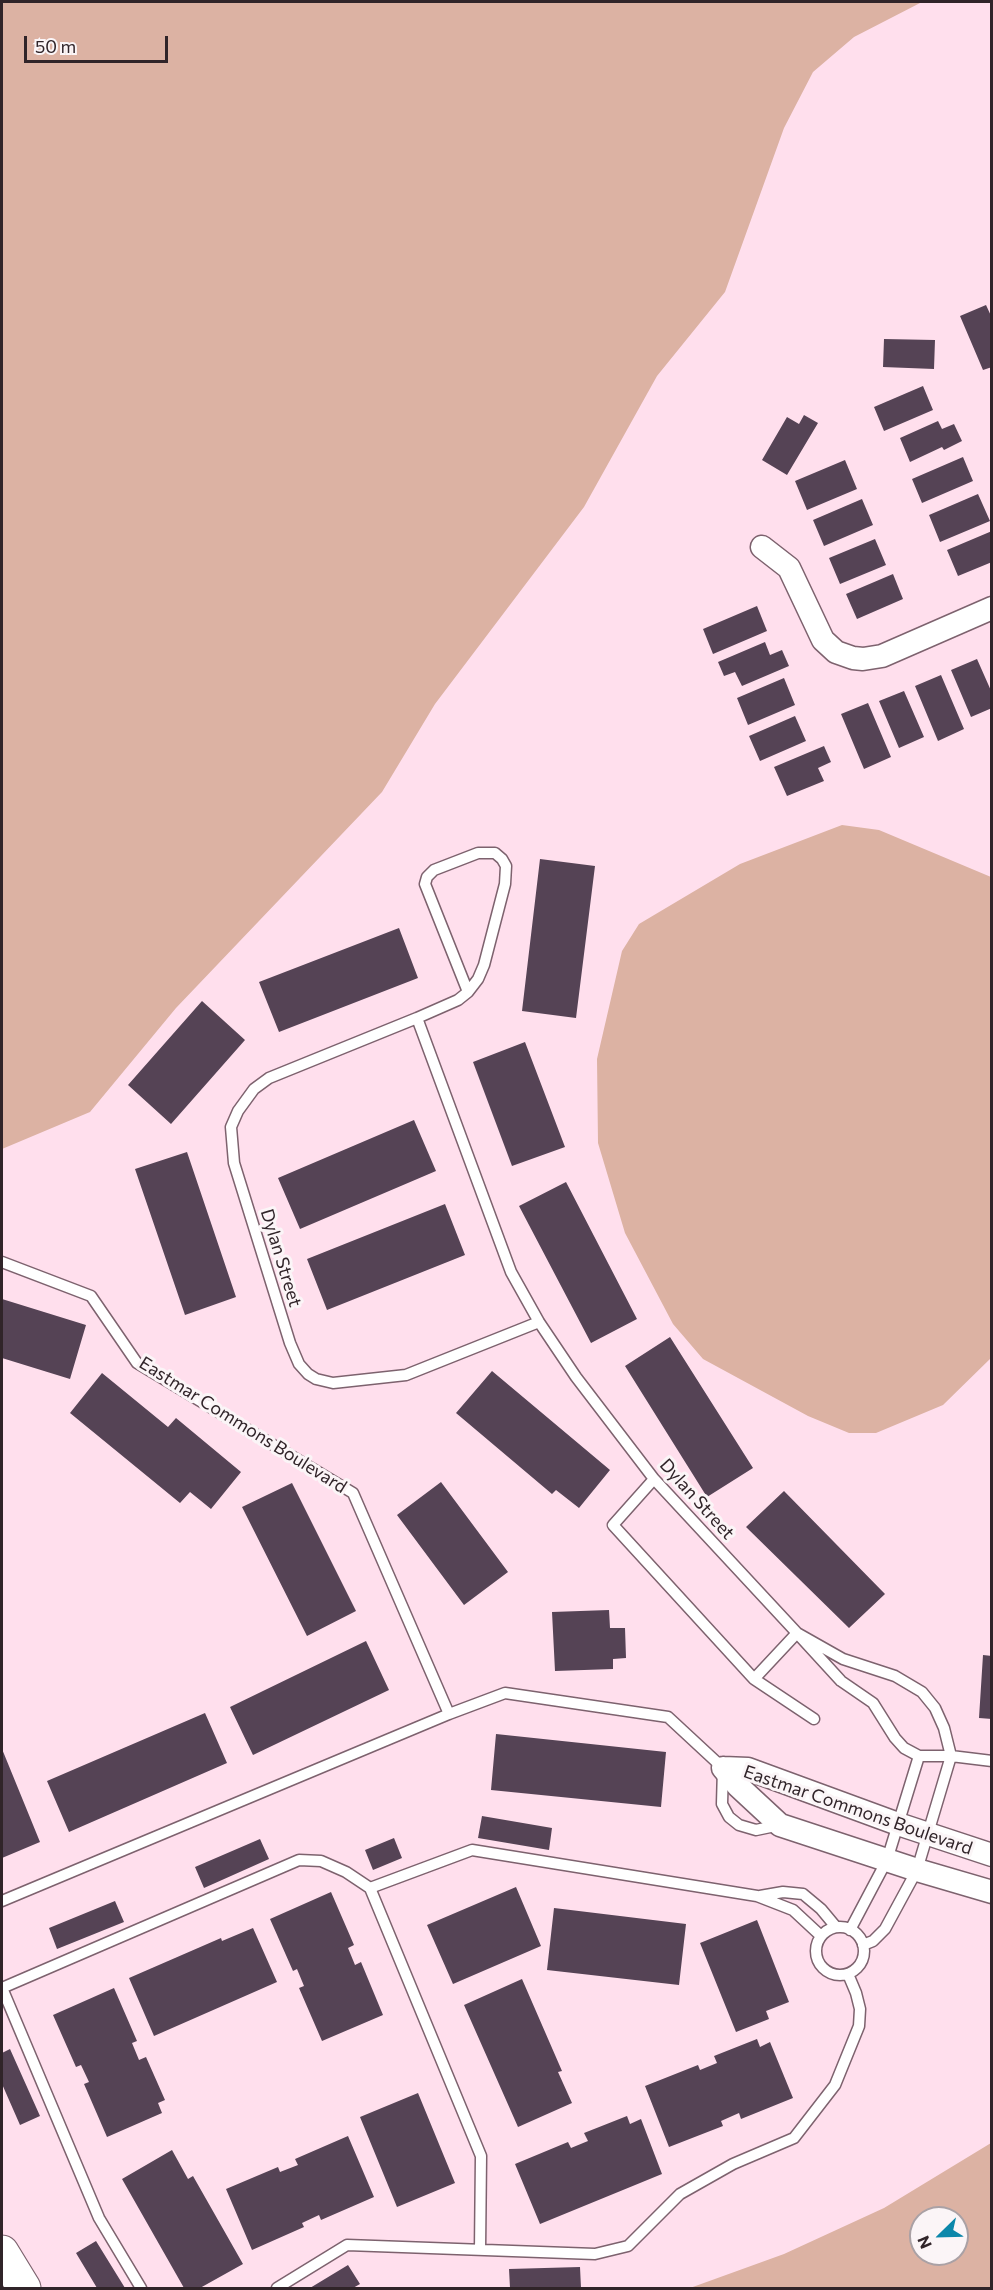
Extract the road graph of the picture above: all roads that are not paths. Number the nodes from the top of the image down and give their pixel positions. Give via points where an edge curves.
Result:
1 (762, 547) dead end
2 (992, 608) edge
3 (468, 992) junction
4 (417, 1018) junction
5 (2, 1262) edge
6 (539, 1322) junction
7 (654, 1479) junction
8 (796, 1633) junction
9 (754, 1679) junction
10 (449, 1714) junction
11 (814, 1719) dead end
12 (919, 1756) junction
13 (951, 1756) junction
14 (992, 1761) edge
15 (723, 1768) junction
16 (898, 1824) junction
17 (929, 1835) junction
18 (992, 1855) edge
19 (887, 1860) junction
20 (917, 1870) junction
21 (370, 1888) junction
22 (992, 1892) edge
23 (757, 1896) junction
24 (2, 1901) edge
25 (836, 1928) junction
26 (850, 1930) junction
27 (821, 1936) junction
28 (863, 1945) junction
29 (848, 1974) junction
30 (480, 2250) junction
31 (2, 2252) edge
32 (24, 2289) edge
33 (141, 2289) edge
34 (277, 2289) edge

1 - 2 street via 789,568 823,640 836,652 853,658 882,656
3 - 3 lane, Dylan Street via 484,965 505,884 506,866 495,853 478,853 434,870 425,884
3 - 4 lane, Dylan Street
4 - 6 lane, Dylan Street via 511,1272
4 - 6 lane, Dylan Street via 269,1078 254,1089 231,1127 234,1163 290,1343 299,1364 316,1378 333,1383 381,1379 406,1375
5 - 10 lane, Eastmar Commons Boulevard via 91,1296 137,1363 353,1493
6 - 7 lane, Dylan Street
7 - 8 lane, Dylan Street
7 - 9 lane via 613,1525
8 - 9 lane
8 - 12 lane, Dylan Street via 840,1682 873,1702 895,1738
8 - 13 lane, Dylan Street via 843,1659 895,1676 922,1692 935,1708
9 - 11 lane
10 - 15 lane, Eastmar Commons Boulevard via 505,1693 668,1717
10 - 24 lane, Eastmar Commons Boulevard
12 - 13 lane
12 - 16 lane
13 - 14 lane
13 - 17 lane, Dylan Street
15 - 16 street, Eastmar Commons Boulevard via 748,1769
15 - 19 street, Eastmar Commons Boulevard via 780,1824
16 - 17 street, Eastmar Commons Boulevard
16 - 19 lane
17 - 18 street, Eastmar Commons Boulevard
17 - 20 lane, Dylan Street
19 - 20 street, Eastmar Commons Boulevard
19 - 26 lane
20 - 22 street, Eastmar Commons Boulevard
20 - 28 lane, Dylan Street via 885,1929
21 - 23 lane via 472,1850
21 - 30 lane via 481,2156
21 - 33 lane via 321,1861 299,1860 2,1988 99,2218
23 - 25 lane via 803,1894
23 - 27 lane via 793,1910
25 - 26 lane
25 - 27 lane
26 - 28 lane
27 - 29 lane via 816,1953 823,1969 839,1976
28 - 29 lane via 862,1960
29 - 30 lane via 860,2008 859,2026 835,2085 794,2138 734,2164 680,2194 628,2246 595,2254
30 - 34 lane via 347,2245
31 - 32 highway

